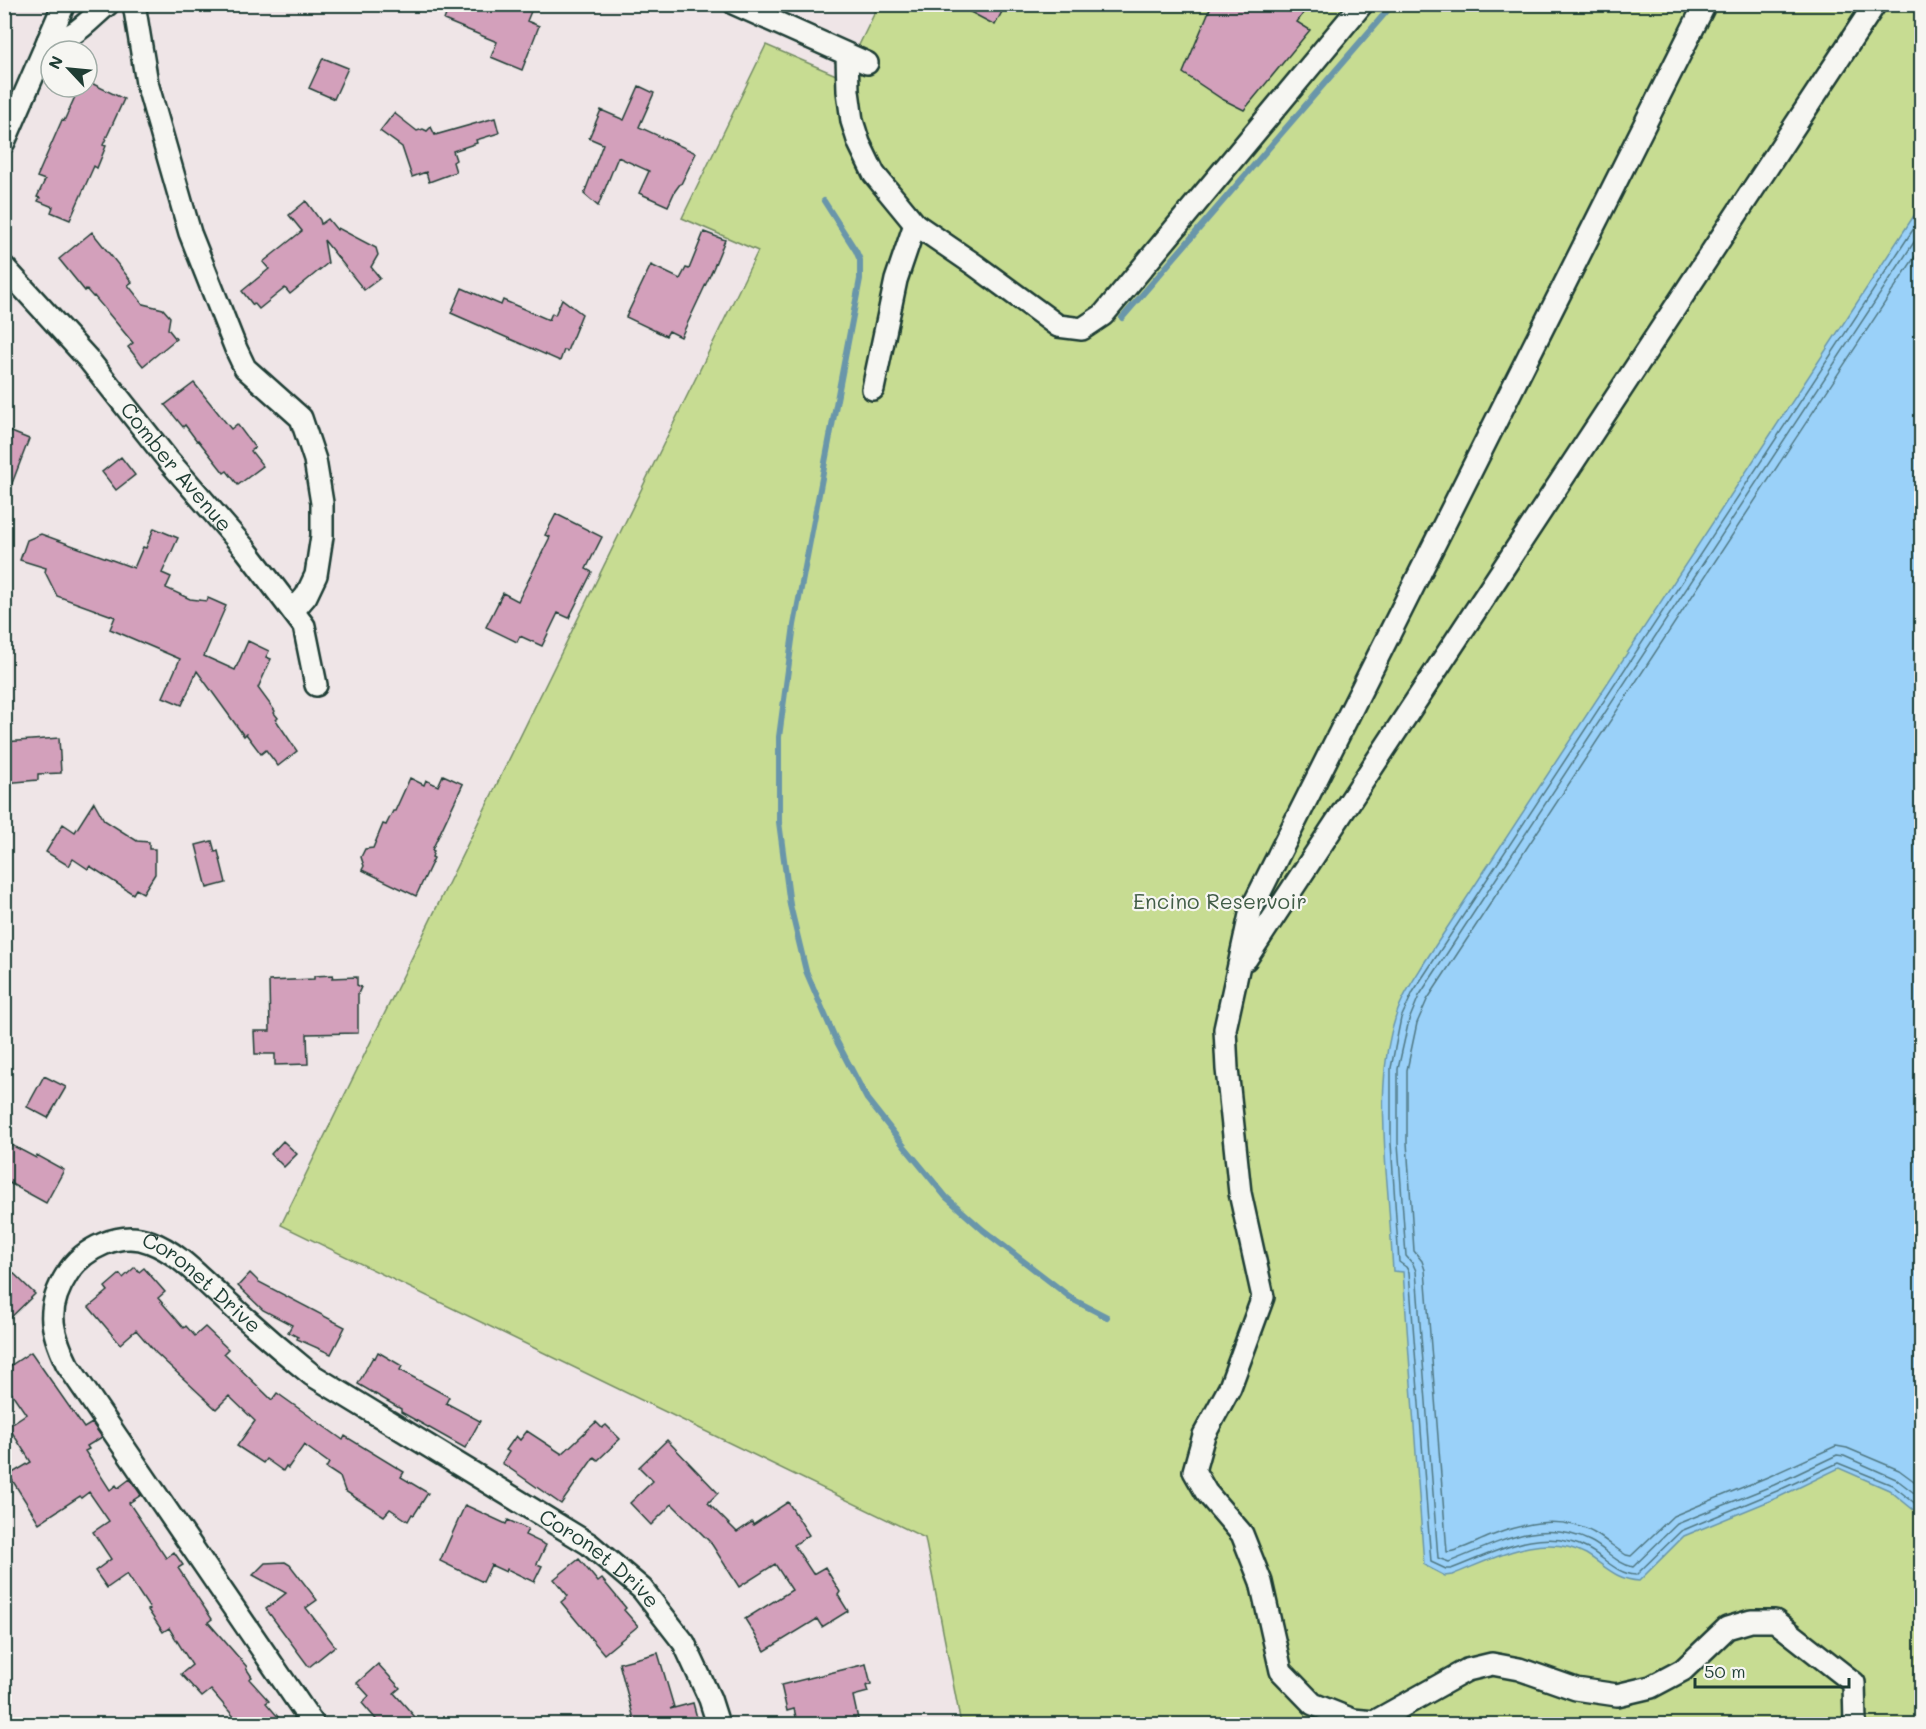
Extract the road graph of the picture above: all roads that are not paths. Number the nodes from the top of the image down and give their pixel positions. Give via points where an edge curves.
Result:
1 (64, 4) edge
2 (108, 4) edge
3 (134, 4) edge
4 (735, 4) edge
5 (1362, 4) edge
6 (1705, 4) edge
7 (1875, 4) edge
8 (49, 39) edge
9 (64, 39) edge
10 (847, 55) junction
11 (39, 62) edge
12 (867, 63) dead end
13 (4, 142) edge
14 (915, 224) junction
15 (4, 267) edge
16 (873, 388) dead end
17 (292, 611) junction
18 (316, 686) dead end
19 (1237, 972) junction
20 (313, 1725) edge
21 (718, 1725) edge
22 (1855, 1725) edge

1 - 8 street
2 - 9 street
3 - 17 street via 147,83 190,233 236,349 245,368 301,418 315,460 322,502 322,536 315,575 306,596
4 - 10 street
5 - 14 street via 1103,315 1082,328 1058,327
6 - 19 street via 1251,910
7 - 19 street
10 - 12 street
10 - 14 street via 852,121 859,143 874,174
11 - 13 street
14 - 16 street via 896,280
15 - 17 street, Comber Avenue via 89,360
17 - 18 street, Comber Avenue via 304,626
19 - 22 street via 1225,1029 1227,1069 1240,1193 1263,1297 1230,1387 1204,1435 1194,1471 1242,1534 1261,1582 1281,1671 1313,1704 1353,1720 1374,1722 1467,1670 1492,1664 1520,1669 1576,1689 1617,1695 1651,1686 1683,1670 1727,1628 1751,1621 1775,1621 1854,1683
20 - 21 street, Coronet Drive via 58,1347 51,1319 56,1291 69,1269 94,1247 117,1239 148,1241 176,1255 312,1375 589,1544 642,1589 684,1643

